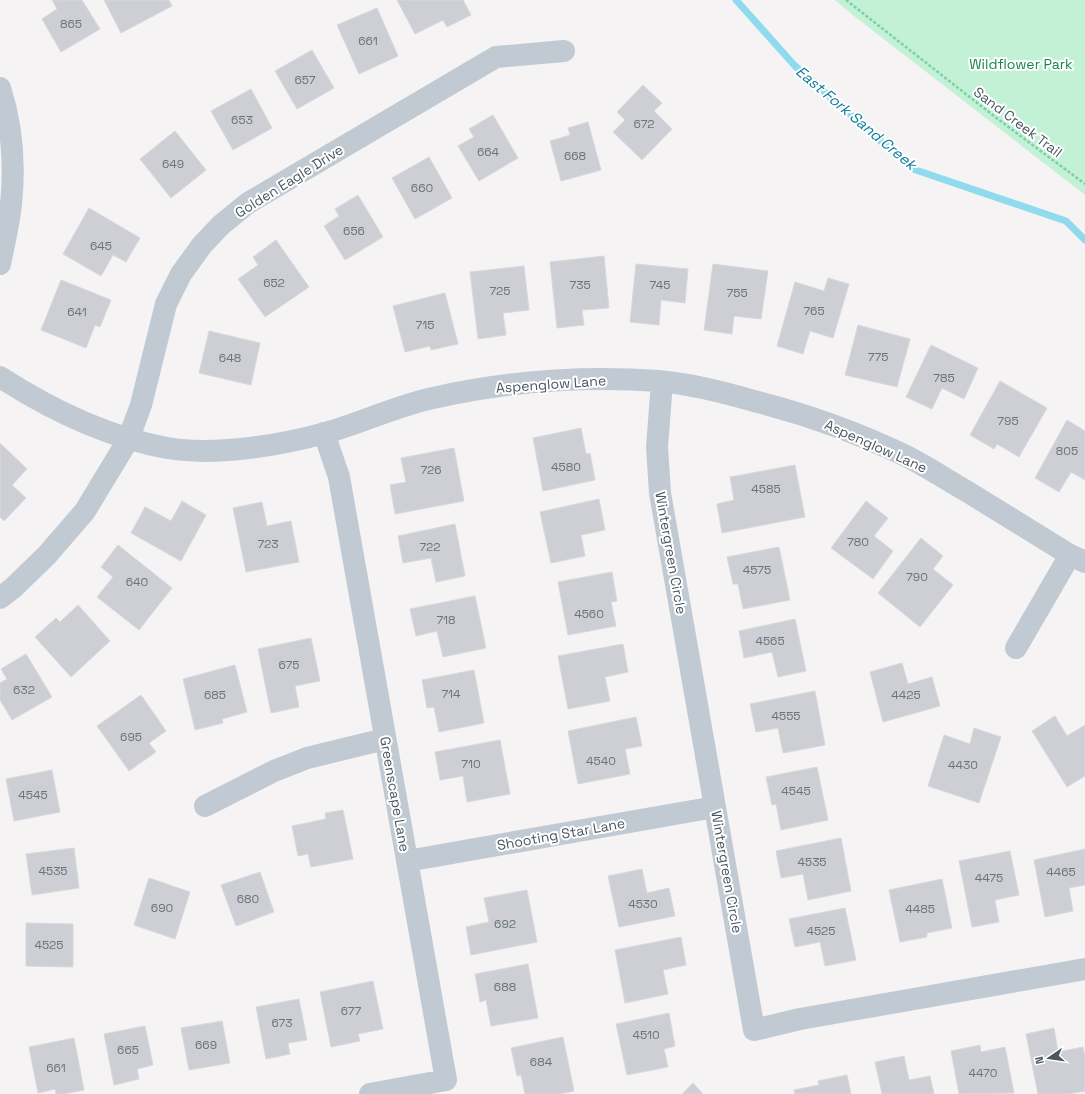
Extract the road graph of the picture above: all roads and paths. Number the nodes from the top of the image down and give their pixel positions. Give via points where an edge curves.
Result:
1 (846, 0) edge
2 (564, 51) dead end
3 (0, 88) edge
4 (1085, 184) edge
5 (0, 264) edge
6 (0, 377) edge
7 (662, 382) junction
8 (324, 433) junction
9 (128, 440) junction
10 (1078, 558) edge
11 (0, 598) edge
12 (1016, 648) dead end
13 (385, 739) junction
14 (205, 806) dead end
15 (715, 807) junction
16 (407, 861) junction
17 (1085, 969) edge
18 (370, 1094) edge

1 - 4 path, Sand Creek Trail
2 - 9 street, Golden Eagle Drive via 496,57 248,203 221,225 202,245 181,274 166,304 141,405
3 - 5 street via 9,130 12,164 11,204
6 - 9 street, Aspenglow Lane via 73,419
7 - 8 street, Aspenglow Lane via 570,379 528,382 431,398
7 - 10 street, Aspenglow Lane via 720,392 766,404 860,436 906,456
7 - 15 street, Wintergreen Circle via 657,447 660,493
8 - 9 street, Aspenglow Lane via 267,446 234,450 169,448
8 - 13 street, Greenscape Lane via 339,477
9 - 11 street, Golden Eagle Drive via 85,511 47,555
10 - 12 street
13 - 14 street via 307,758 274,771
13 - 16 street, Greenscape Lane
15 - 16 street, Shooting Star Lane
15 - 17 street, Wintergreen Circle via 754,1030 800,1019
16 - 18 street, Greenscape Lane via 446,1080

